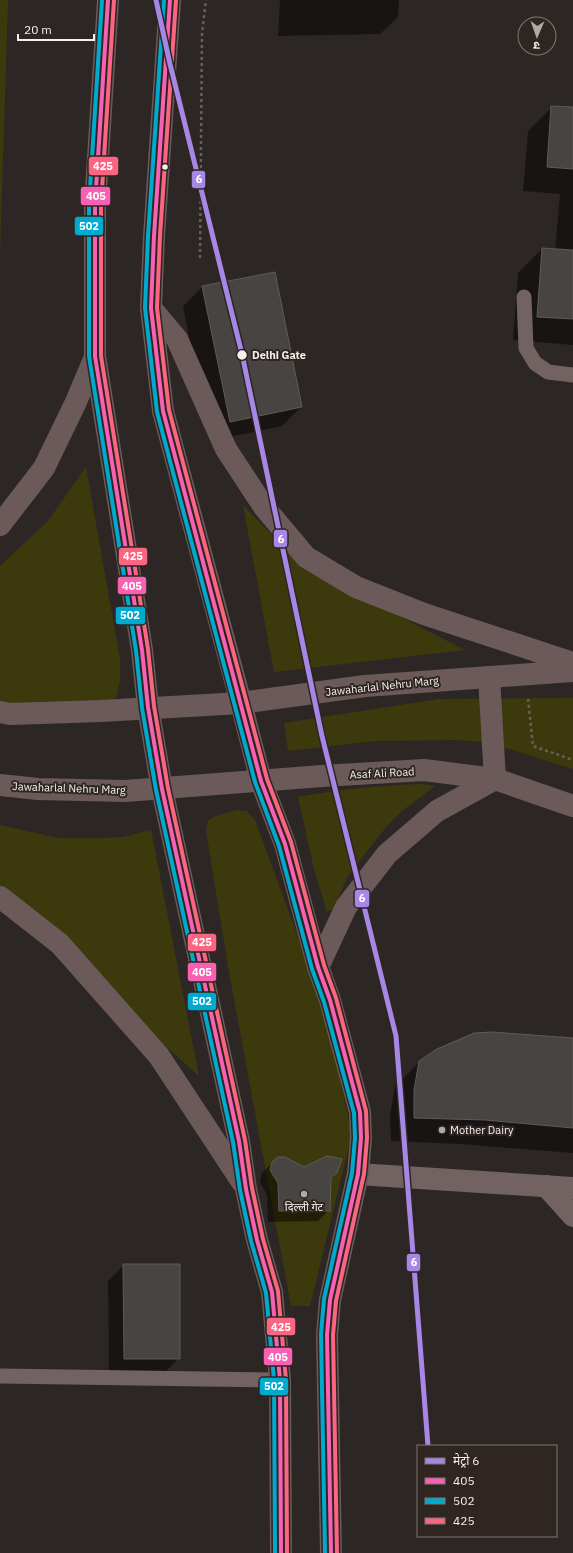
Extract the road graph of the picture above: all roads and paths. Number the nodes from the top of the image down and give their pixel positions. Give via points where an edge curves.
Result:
1 (108, 0) edge
2 (170, 0) edge
3 (206, 0) edge
4 (200, 258) dead end
5 (524, 297) dead end
6 (151, 308) junction
7 (95, 356) junction
8 (573, 375) edge
9 (0, 525) edge
10 (573, 663) edge
11 (573, 671) edge
12 (525, 674) junction
13 (489, 677) junction
14 (241, 703) junction
15 (148, 707) junction
16 (0, 712) edge
17 (573, 760) edge
18 (495, 779) junction
19 (261, 781) junction
20 (0, 785) edge
21 (162, 789) junction
22 (573, 806) edge
23 (0, 897) edge
24 (318, 967) junction
25 (358, 1174) junction
26 (546, 1186) junction
27 (246, 1188) junction
28 (573, 1188) edge
29 (573, 1216) edge
30 (0, 1376) edge
31 (280, 1380) junction
32 (281, 1553) edge
33 (331, 1553) edge

1 - 7 main road via 95,205
2 - 6 main road
3 - 4 path via 202,32
5 - 8 lane via 526,348 535,364 548,372
6 - 10 main road via 177,339 226,449 264,507 306,556 356,587 424,614
6 - 14 main road via 163,411
7 - 9 main road via 44,468
7 - 15 main road via 142,650
11 - 12 main road, Jawaharlal Nehru Marg
12 - 13 main road, Jawaharlal Nehru Marg
12 - 17 path via 533,746
13 - 14 main road, Jawaharlal Nehru Marg via 365,686
13 - 18 main road
14 - 15 main road, Jawaharlal Nehru Marg
14 - 19 main road
15 - 16 main road, Jawaharlal Nehru Marg via 101,711 10,714
15 - 21 main road
18 - 19 main road, Asaf Ali Road via 424,770
18 - 22 main road, Asaf Ali Road
18 - 24 main road via 437,811 387,854 346,907
19 - 21 main road, Asaf Ali Road
19 - 24 main road via 284,844
20 - 21 main road, Jawaharlal Nehru Marg via 38,789
21 - 27 main road via 238,1133
23 - 27 main road via 60,944 159,1056
24 - 25 main road via 330,1000 360,1112
25 - 26 street
25 - 33 main road via 330,1300 327,1334
26 - 28 street
26 - 29 street
27 - 31 main road via 272,1292
30 - 31 lane
31 - 32 main road

